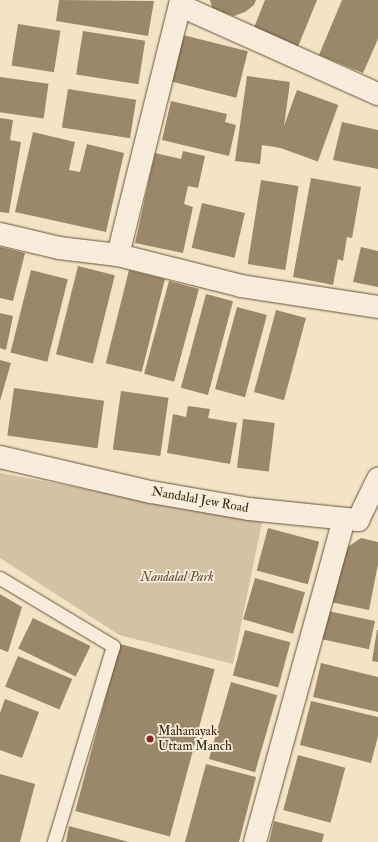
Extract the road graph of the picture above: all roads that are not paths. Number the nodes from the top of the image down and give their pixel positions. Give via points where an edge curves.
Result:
1 (181, 3) edge
2 (378, 94) edge
3 (0, 234) edge
4 (118, 255) junction
5 (378, 307) edge
6 (0, 457) edge
7 (378, 479) edge
8 (344, 518) junction
9 (0, 578) edge
10 (54, 842) edge
11 (255, 842) edge

1 - 2 street
1 - 4 street
3 - 4 street via 59,248
4 - 5 street via 241,286
6 - 8 street, Nandalal Jew Road via 151,492 242,508
7 - 8 street, Nandalal Jew Road via 358,520
8 - 11 street
9 - 10 lane via 113,646

